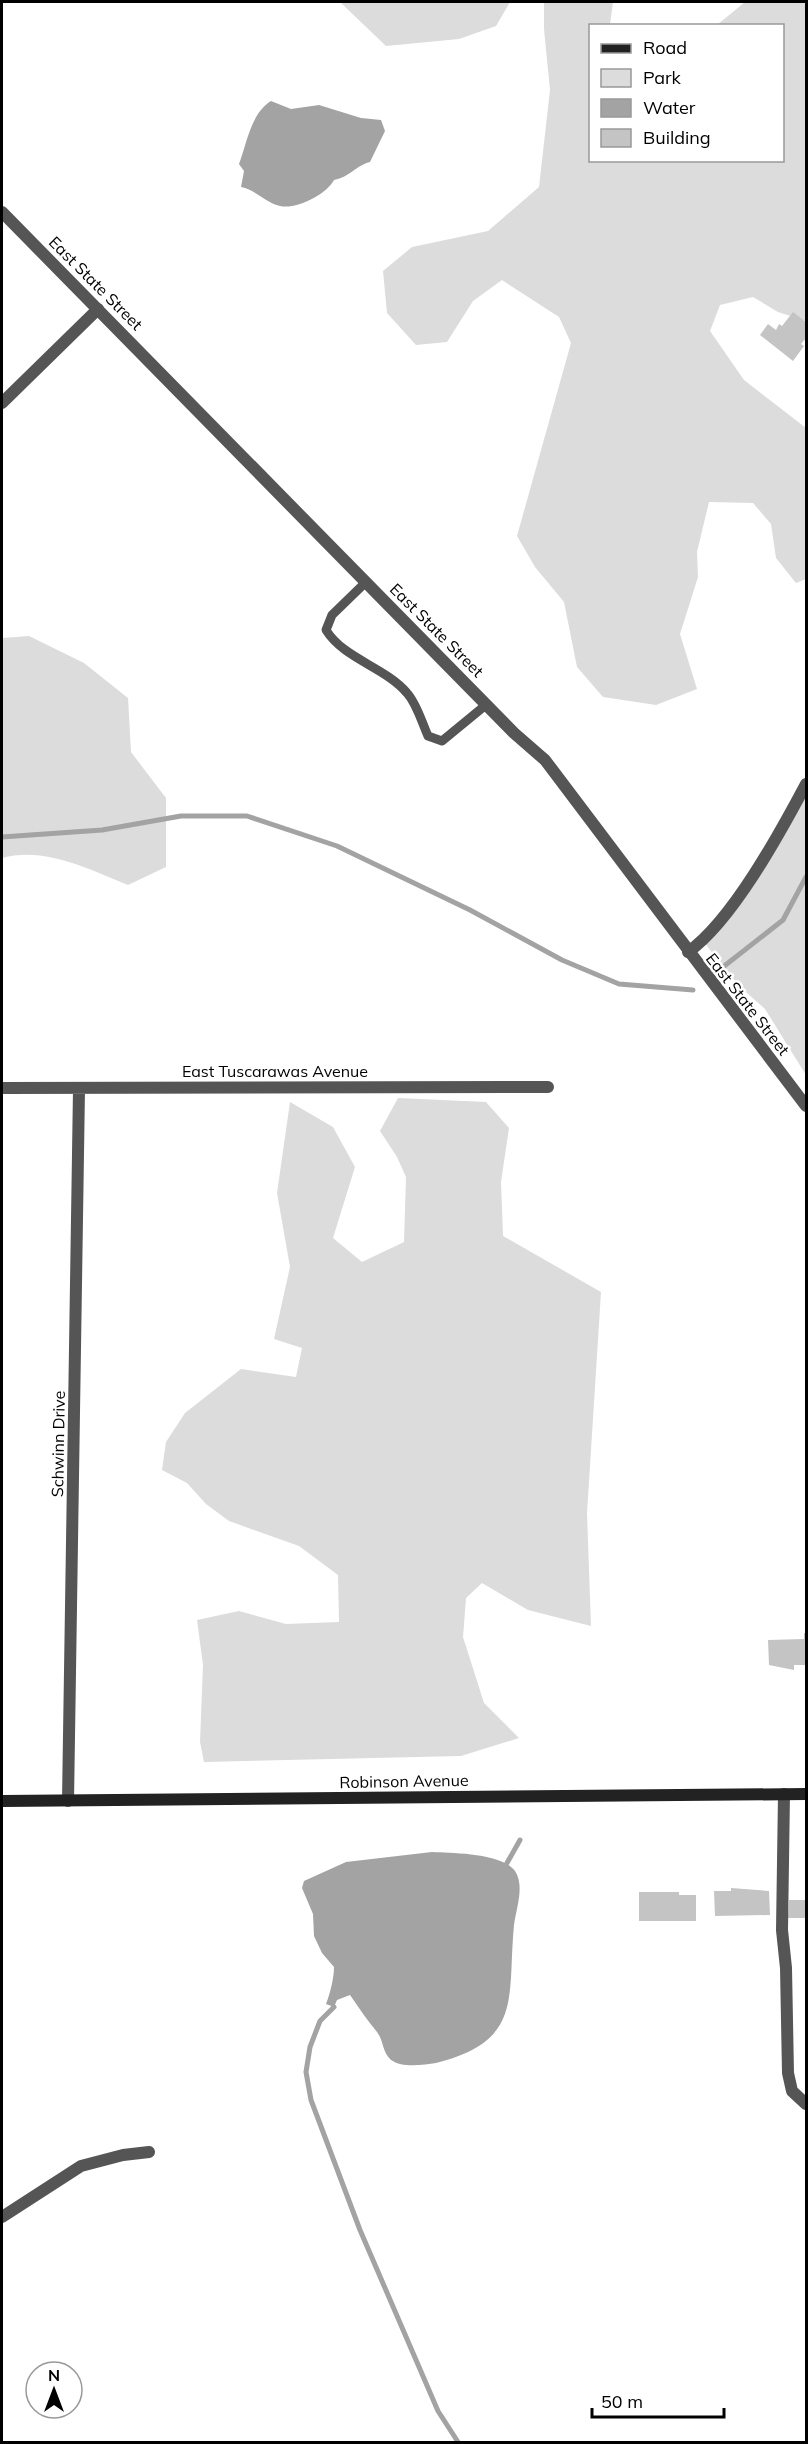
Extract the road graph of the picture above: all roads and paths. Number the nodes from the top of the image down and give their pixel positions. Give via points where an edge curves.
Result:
1 (2, 213) edge
2 (98, 309) junction
3 (2, 403) edge
4 (366, 582) junction
5 (487, 704) junction
6 (807, 784) edge
7 (688, 952) junction
8 (548, 1087) dead end
9 (2, 1088) edge
10 (79, 1089) junction
11 (807, 1107) edge
12 (784, 1794) junction
13 (807, 1794) edge
14 (2, 1801) edge
15 (68, 1801) junction
16 (807, 2104) edge
17 (149, 2152) dead end
18 (2, 2217) edge

1 - 2 street, East State Street
2 - 3 street
2 - 4 street, East State Street
4 - 5 street, East State Street
4 - 5 lane via 332,615 326,630 334,644 360,657 408,694 433,740 442,741
5 - 7 street, East State Street via 545,760
6 - 7 street via 768,851 711,934
7 - 11 street, East State Street
8 - 10 street, East Tuscarawas Avenue
9 - 10 street, East Tuscarawas Avenue
10 - 15 street, Schwinn Drive
12 - 13 main road, Robinson Avenue
12 - 15 main road, Robinson Avenue
12 - 16 street via 782,1930 788,2073 792,2091
14 - 15 main road, Robinson Avenue
17 - 18 street via 81,2166

